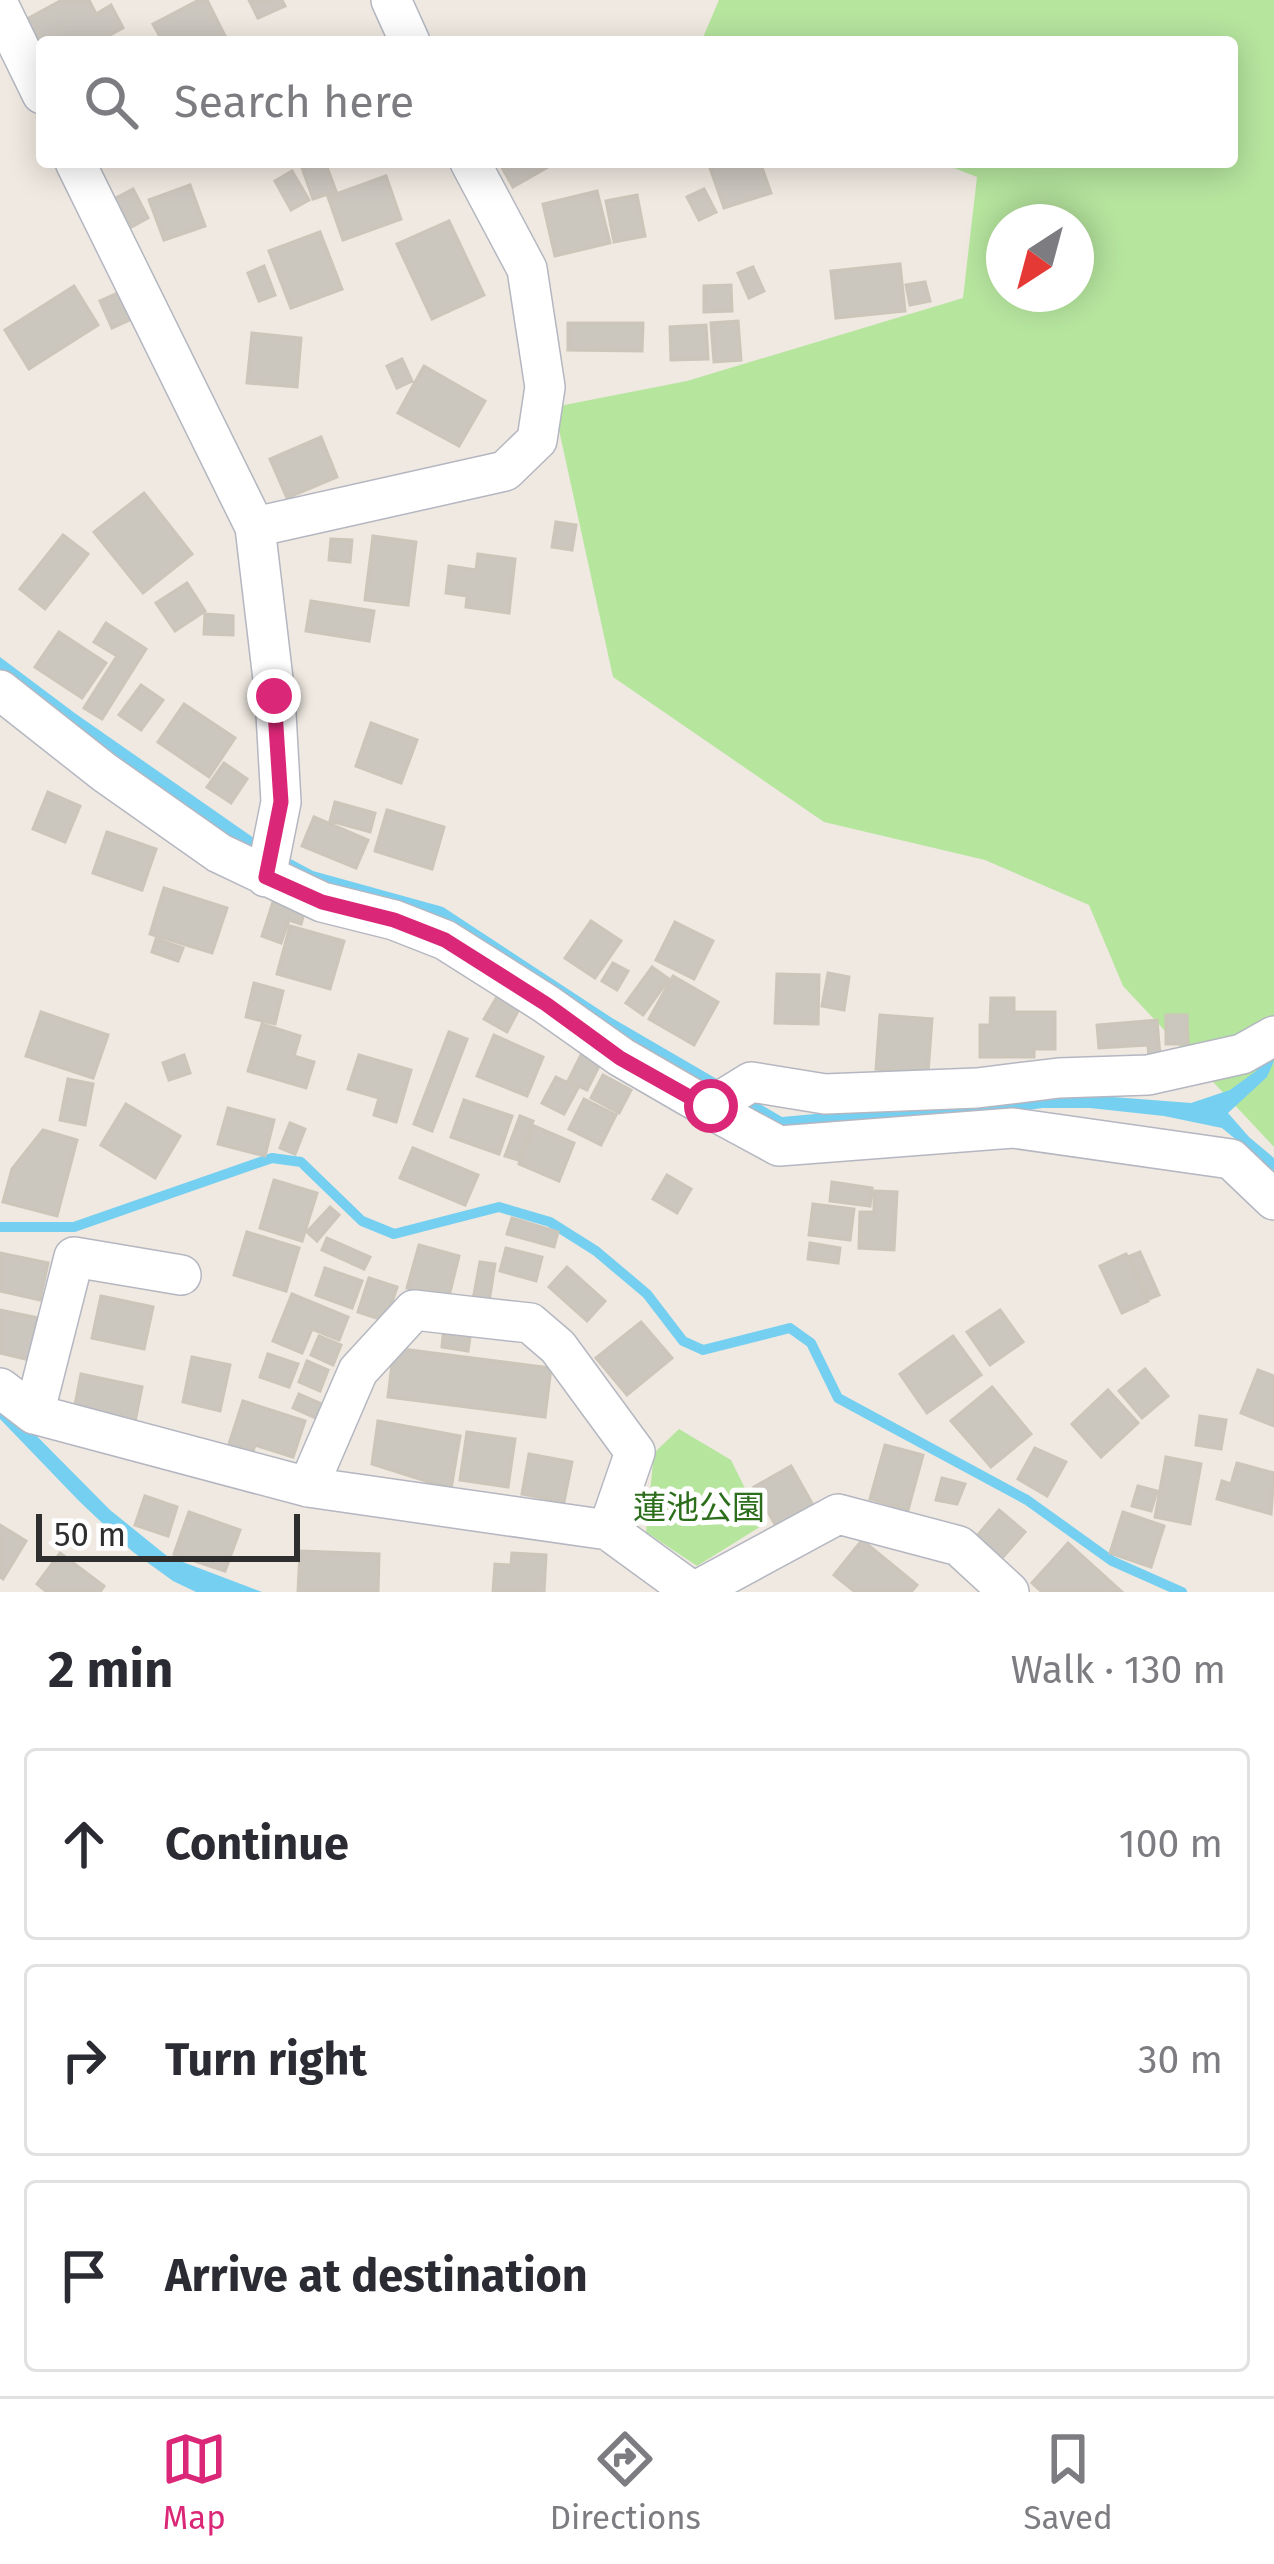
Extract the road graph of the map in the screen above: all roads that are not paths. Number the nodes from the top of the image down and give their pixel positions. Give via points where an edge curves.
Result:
1 (391, 0) edge
2 (0, 8) edge
3 (407, 36) edge
4 (36, 82) edge
5 (79, 168) edge
6 (473, 168) edge
7 (255, 527) junction
8 (0, 690) edge
9 (266, 876) junction
10 (1265, 1041) edge
11 (710, 1107) junction
12 (1274, 1201) edge
13 (181, 1275) dead end
14 (0, 1388) edge
15 (34, 1414) junction
16 (308, 1487) junction
17 (608, 1530) junction
18 (694, 1592) edge
19 (1009, 1592) edge

1 - 3 street
2 - 4 street
5 - 7 street
6 - 7 street via 527,269 545,387 537,440 505,472
7 - 9 street via 281,802
8 - 9 street via 219,853
9 - 11 street via 445,940 620,1058
10 - 11 street via 1242,1054 1148,1075 825,1094 751,1082
11 - 12 street via 779,1146 1013,1128 1231,1160
13 - 15 street via 74,1257
14 - 15 street
15 - 16 street
16 - 17 street
16 - 17 street via 358,1371 414,1310 530,1323 558,1347 634,1452
17 - 18 street
18 - 19 street via 838,1514 958,1546

